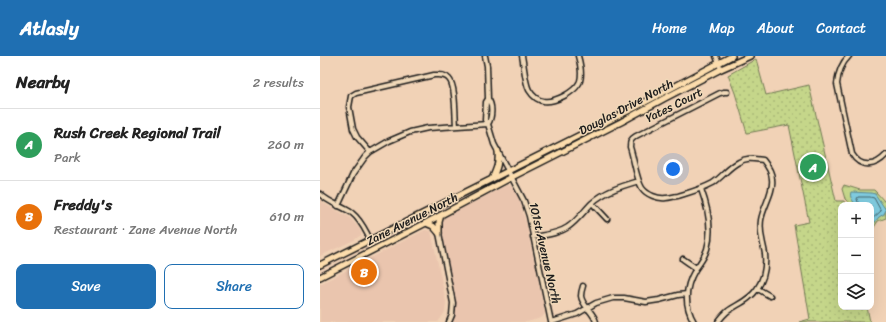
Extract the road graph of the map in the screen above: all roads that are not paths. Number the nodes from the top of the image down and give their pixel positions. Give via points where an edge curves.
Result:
1 (485, 56) edge
2 (522, 56) edge
3 (578, 56) edge
4 (716, 56) edge
5 (732, 56) edge
6 (750, 56) edge
7 (849, 56) edge
8 (719, 63) junction
9 (721, 69) junction
10 (727, 92) dead end
11 (488, 124) junction
12 (456, 126) junction
13 (498, 151) junction
14 (370, 152) junction
15 (886, 155) edge
16 (509, 171) junction
17 (512, 177) junction
18 (492, 179) junction
19 (639, 181) junction
20 (701, 189) junction
21 (320, 194) edge
22 (592, 203) junction
23 (338, 206) junction
24 (441, 215) junction
25 (608, 219) dead end
26 (426, 223) junction
27 (439, 233) junction
28 (533, 237) junction
29 (370, 239) junction
30 (683, 259) dead end
31 (320, 264) edge
32 (696, 268) junction
33 (320, 277) edge
34 (583, 286) dead end
35 (758, 289) junction
36 (687, 294) junction
37 (770, 296) dead end
38 (588, 308) junction
39 (449, 322) edge
40 (551, 322) edge
41 (596, 322) edge
42 (694, 322) edge
43 (718, 322) edge

1 - 11 street, 101st Avenue North via 488,99 485,120
2 - 3 street via 528,88 538,99 546,102 570,93 580,81
4 - 8 street
5 - 8 main road, Douglas Drive North
6 - 9 main road, Douglas Drive North
7 - 15 street via 839,70 837,84 852,154 858,161 869,164 879,162
8 - 9 street
8 - 16 main road, Douglas Drive North
9 - 17 main road, Douglas Drive North
10 - 19 street, Yates Court via 720,93 631,140 630,147
11 - 12 street
11 - 13 street, 101st Avenue North
12 - 14 street via 410,132
12 - 14 street via 453,88 449,78 444,76 434,75 356,93 351,96 349,107 353,129
13 - 16 street, 101st Avenue North
13 - 18 main road via 498,168
14 - 23 street via 353,174
16 - 17 street, 101st Avenue North
16 - 18 main road, Zane Avenue North
17 - 24 main road, Zane Avenue North
17 - 28 street, 101st Avenue North via 524,201
18 - 29 main road, Zane Avenue North
19 - 20 street via 647,193 660,198
19 - 22 street via 603,194
20 - 32 street via 709,218 709,233 704,258
20 - 35 street via 720,178 739,161 749,158 763,160 766,164 772,179 772,187 761,220 760,230 766,263
21 - 23 street
22 - 25 street
22 - 28 street via 567,228 553,234
23 - 29 street via 356,217
24 - 26 main road, Zane Avenue North
24 - 27 main road
26 - 27 main road
26 - 33 main road, Zane Avenue North
27 - 39 street via 453,303
28 - 40 street, 101st Avenue North
29 - 31 main road, Zane Avenue North
30 - 32 street
32 - 36 street via 688,284
34 - 38 street via 582,301
35 - 37 street
35 - 43 street via 741,304 728,311
36 - 38 street via 646,302 614,298
36 - 42 street via 689,314
38 - 40 street
38 - 41 street

